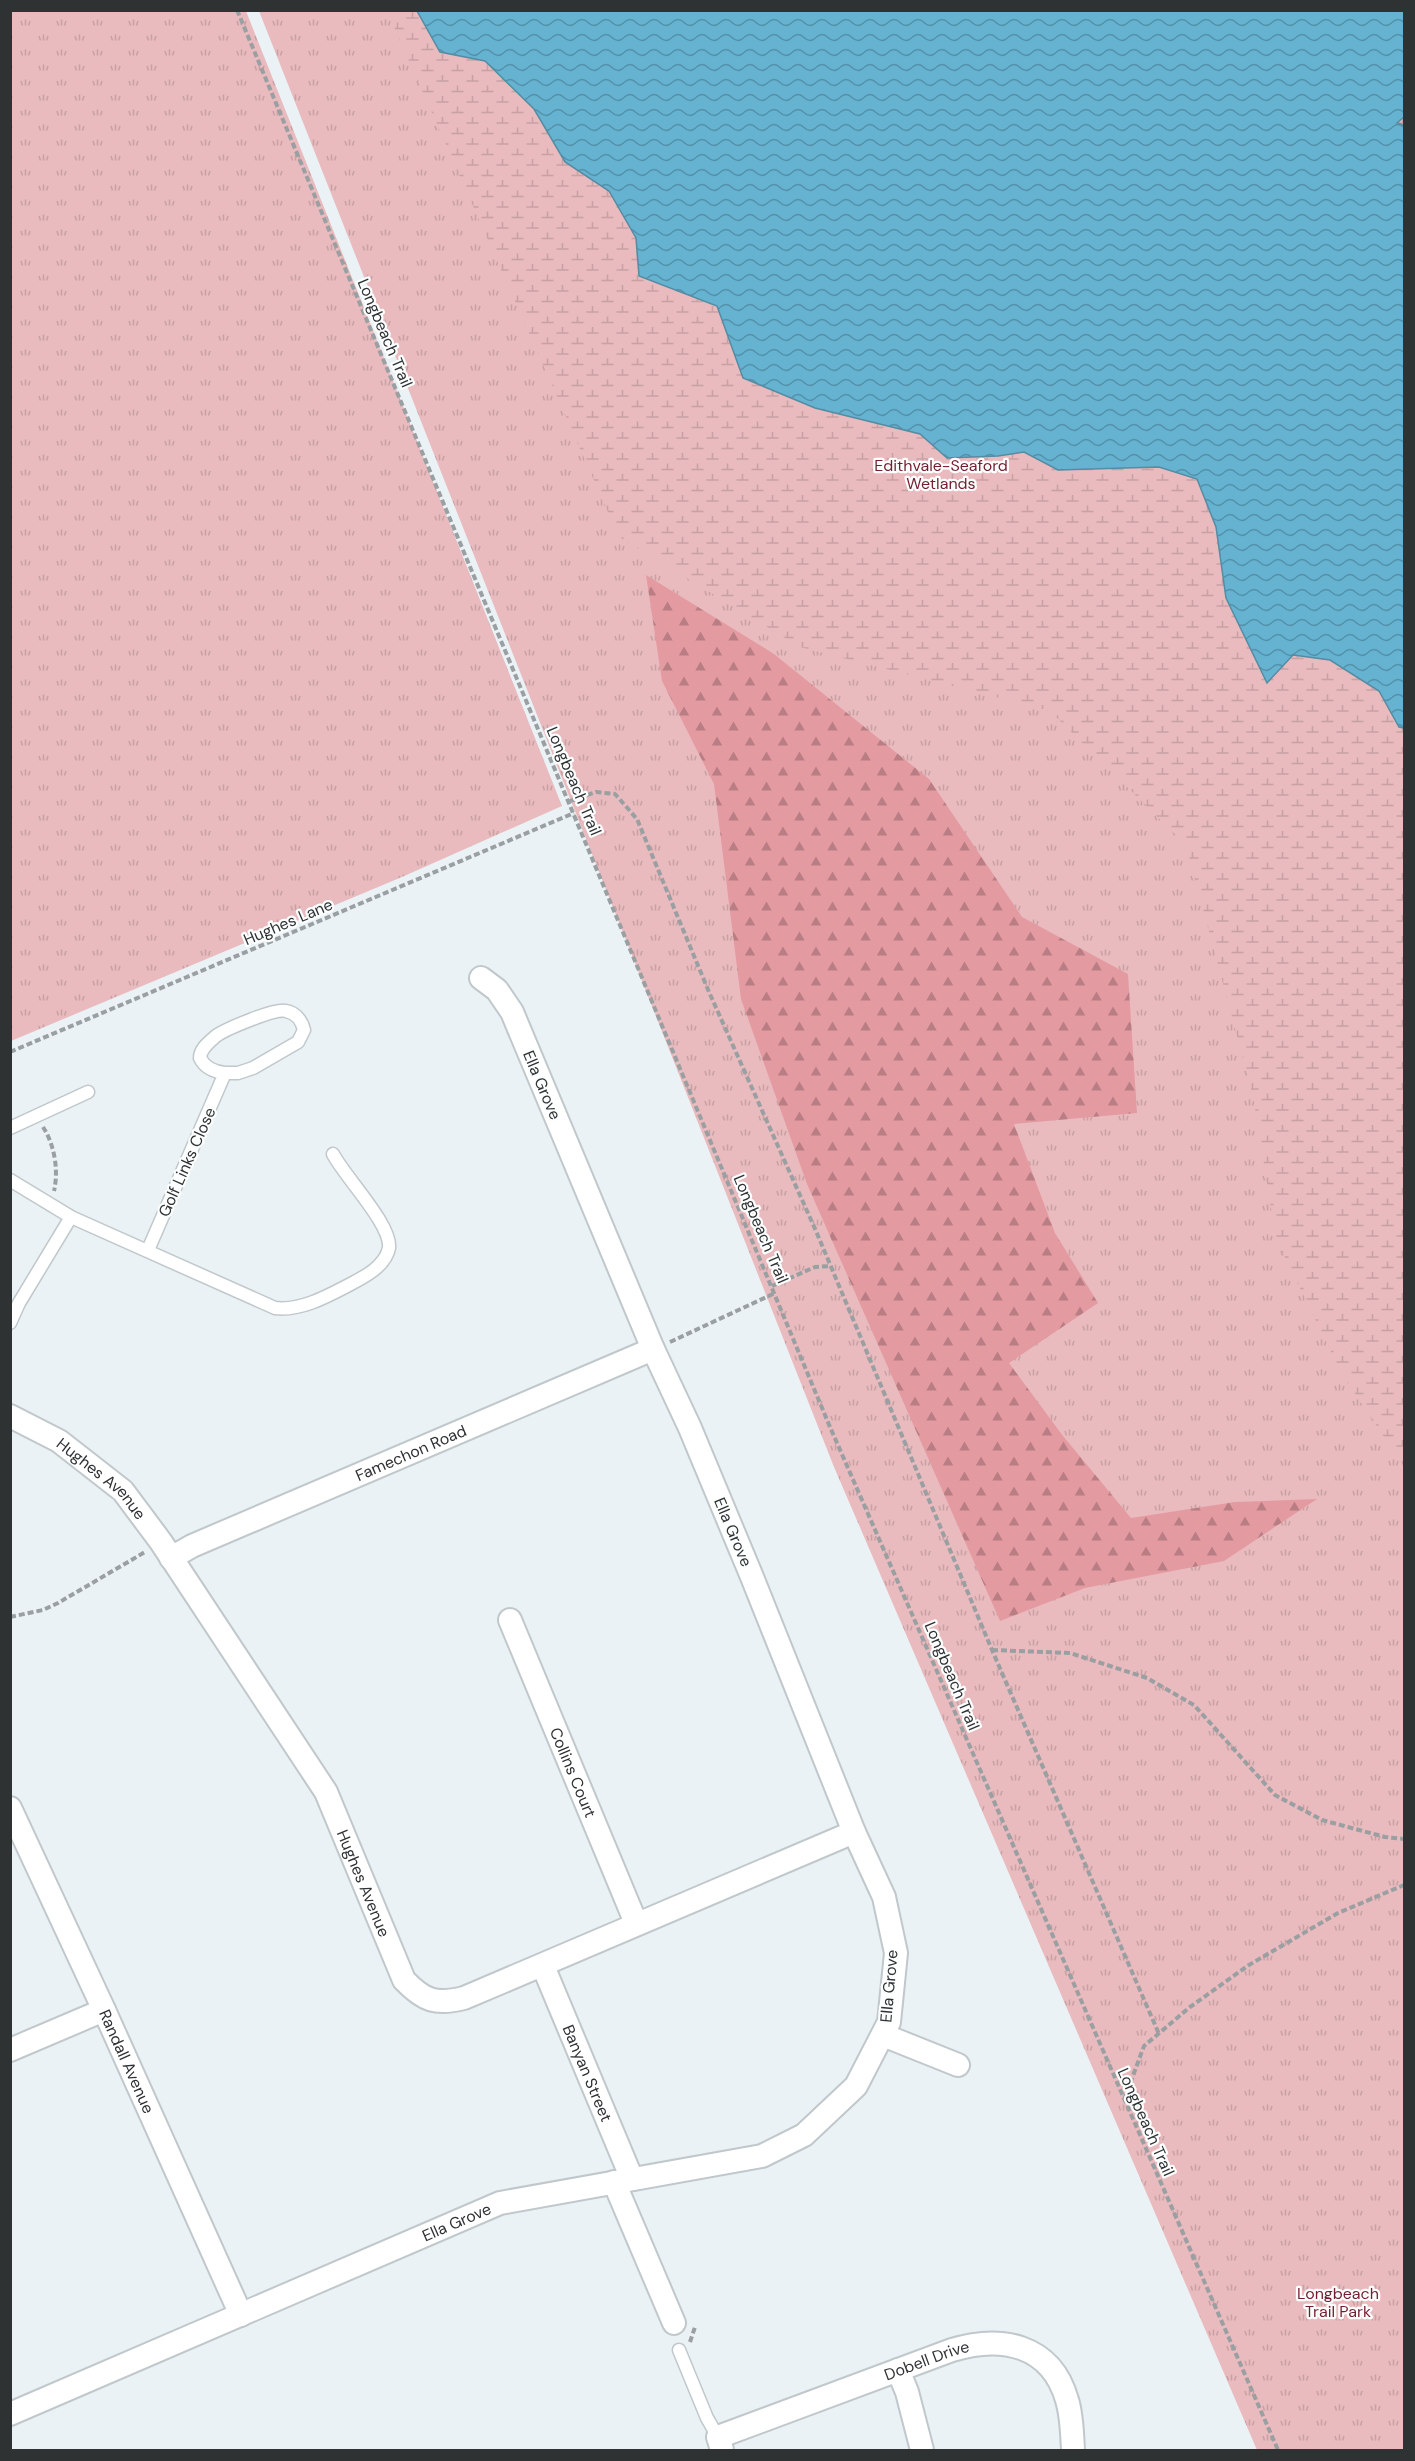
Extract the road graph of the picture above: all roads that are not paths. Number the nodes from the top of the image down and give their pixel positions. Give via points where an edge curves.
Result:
1 (481, 978) dead end
2 (225, 1073) junction
3 (88, 1092) dead end
4 (10, 1128) edge
5 (333, 1154) dead end
6 (10, 1180) edge
7 (71, 1217) junction
8 (148, 1250) junction
9 (10, 1323) edge
10 (653, 1349) junction
11 (10, 1416) edge
12 (166, 1550) junction
13 (510, 1620) dead end
14 (10, 1808) edge
15 (854, 1832) junction
16 (636, 1923) junction
17 (543, 1966) junction
18 (104, 2010) junction
19 (883, 2035) junction
20 (10, 2050) edge
21 (958, 2065) dead end
22 (623, 2181) junction
23 (241, 2315) junction
24 (674, 2324) dead end
25 (679, 2349) dead end
26 (898, 2370) junction
27 (10, 2414) edge
28 (720, 2444) edge
29 (922, 2451) edge
30 (1073, 2451) edge

1 - 10 street, Ella Grove via 497,990 512,1012
2 - 2 lane via 210,1069 200,1058 201,1051 216,1037 279,1011 300,1019 304,1030 298,1042 253,1068
2 - 8 lane, Golf Links Close
3 - 4 lane
5 - 8 lane via 375,1213 389,1245 372,1270 337,1291 299,1306 275,1308
6 - 7 lane
7 - 8 lane
7 - 9 lane
10 - 12 street, Famechon Road via 192,1546
10 - 15 street, Ella Grove via 690,1428
11 - 12 street, Hughes Avenue via 59,1441 123,1491
12 - 17 street, Hughes Avenue via 326,1792 404,1980 428,1999 444,2003
13 - 16 street, Collins Court
14 - 18 street, Randall Avenue
15 - 16 street, Hughes Avenue
15 - 19 street, Ella Grove via 884,1897 896,1953 889,2022
16 - 17 street, Hughes Avenue
17 - 22 street, Banyan Street
18 - 20 street
18 - 23 street, Randall Avenue
19 - 21 street
19 - 22 street, Ella Grove via 856,2086 804,2135 762,2156
22 - 23 street, Ella Grove via 500,2203
22 - 24 street, Banyan Street
23 - 27 street, Ella Grove
25 - 28 lane
26 - 28 street, Dobell Drive
26 - 29 street
26 - 30 street, Dobell Drive via 973,2344 1005,2343 1026,2349 1040,2358 1066,2395

